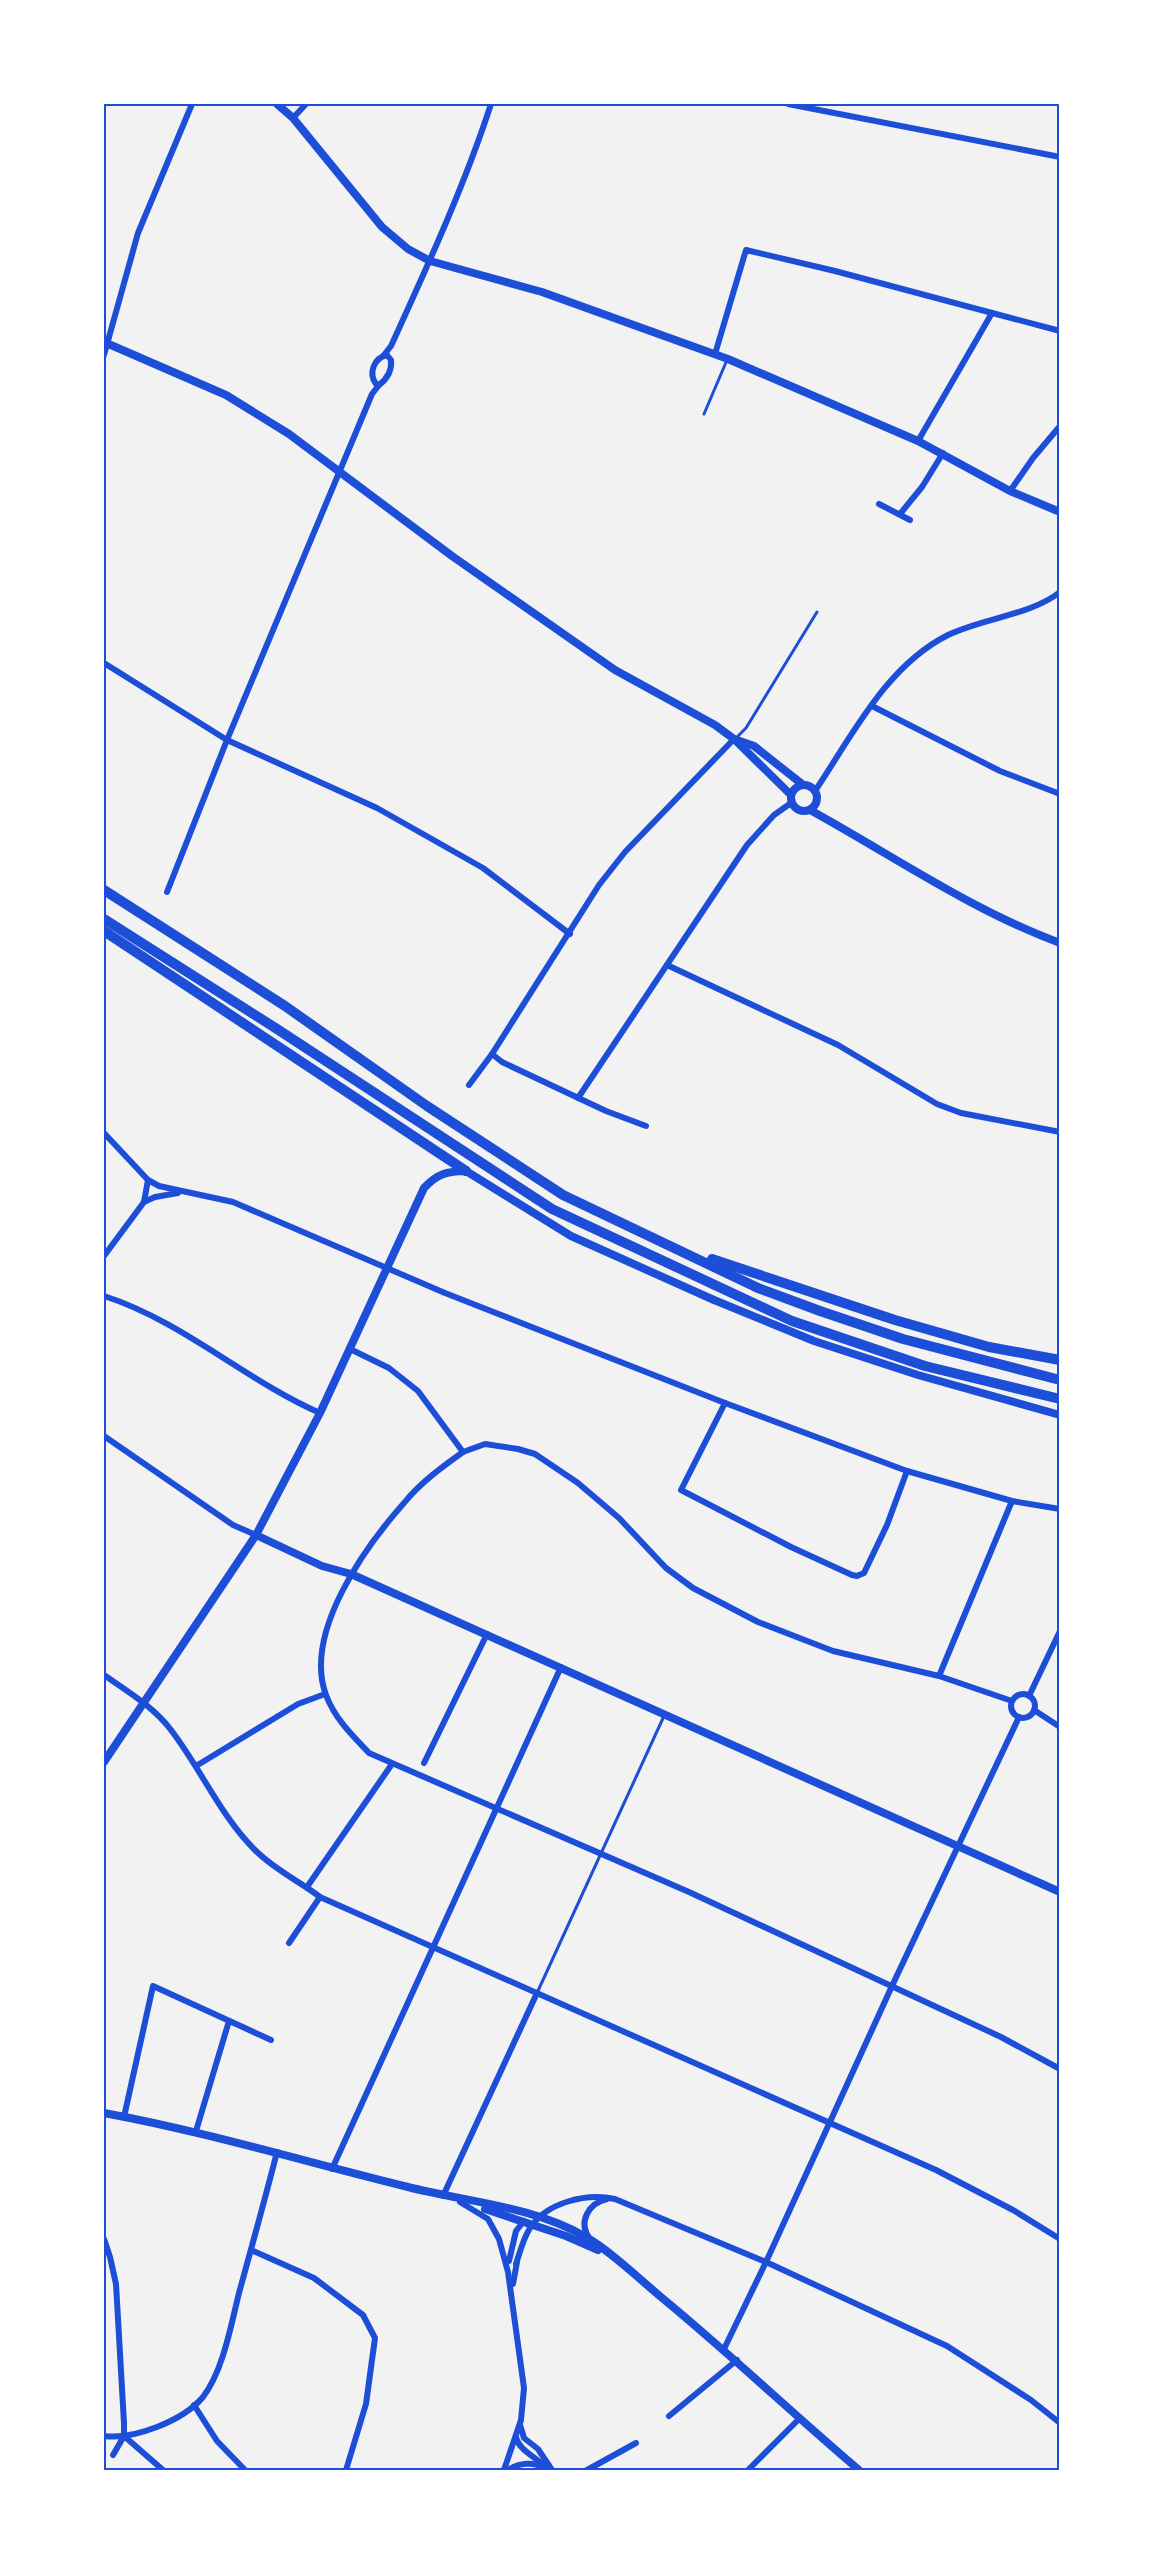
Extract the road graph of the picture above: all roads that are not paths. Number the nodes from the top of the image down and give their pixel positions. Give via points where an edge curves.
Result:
1 (192, 104) edge
2 (277, 104) edge
3 (306, 104) edge
4 (492, 104) edge
5 (788, 104) edge
6 (293, 118) junction
7 (1059, 157) edge
8 (430, 261) junction
9 (992, 313) junction
10 (1059, 332) edge
11 (105, 342) edge
12 (715, 354) junction
13 (104, 355) edge
14 (387, 356) junction
15 (728, 359) junction
16 (376, 383) junction
17 (704, 414) dead end
18 (1059, 426) edge
19 (918, 441) junction
20 (943, 453) junction
21 (340, 470) junction
22 (1010, 490) junction
23 (879, 504) dead end
24 (1059, 512) edge
25 (900, 514) junction
26 (910, 520) dead end
27 (1059, 592) edge
28 (817, 612) dead end
29 (104, 663) edge
30 (872, 706) junction
31 (734, 739) junction
32 (227, 740) junction
33 (802, 784) junction
34 (815, 791) junction
35 (1059, 794) edge
36 (791, 799) junction
37 (810, 810) junction
38 (104, 890) edge
39 (167, 892) dead end
40 (104, 919) edge
41 (104, 931) edge
42 (570, 934) junction
43 (1059, 943) edge
44 (667, 965) junction
45 (492, 1054) junction
46 (469, 1085) dead end
47 (578, 1098) junction
48 (646, 1126) dead end
49 (1059, 1132) edge
50 (104, 1134) edge
51 (466, 1171) junction
52 (148, 1180) junction
53 (183, 1192) junction
54 (144, 1202) junction
55 (664, 1242) junction
56 (104, 1256) edge
57 (387, 1269) junction
58 (104, 1296) edge
59 (350, 1349) junction
60 (1059, 1360) edge
61 (1059, 1380) edge
62 (1059, 1399) edge
63 (725, 1403) junction
64 (320, 1413) junction
65 (1059, 1415) edge
66 (104, 1436) edge
67 (463, 1452) junction
68 (907, 1471) junction
69 (1011, 1501) junction
70 (1059, 1509) edge
71 (256, 1536) junction
72 (351, 1574) junction
73 (1059, 1631) edge
74 (487, 1634) junction
75 (561, 1667) junction
76 (104, 1675) edge
77 (939, 1676) junction
78 (325, 1694) junction
79 (1029, 1696) junction
80 (1012, 1701) junction
81 (143, 1702) junction
82 (1034, 1710) junction
83 (665, 1714) junction
84 (1019, 1717) junction
85 (1059, 1727) edge
86 (104, 1761) edge
87 (424, 1763) dead end
88 (392, 1764) junction
89 (196, 1767) junction
90 (495, 1807) junction
91 (959, 1848) junction
92 (601, 1853) junction
93 (307, 1887) junction
94 (1059, 1892) edge
95 (320, 1897) junction
96 (289, 1943) dead end
97 (432, 1946) junction
98 (892, 1986) junction
99 (537, 1993) junction
100 (229, 2021) junction
101 (271, 2040) dead end
102 (1059, 2069) edge
103 (104, 2113) edge
104 (124, 2117) junction
105 (831, 2123) junction
106 (196, 2131) junction
107 (278, 2152) junction
108 (332, 2169) junction
109 (445, 2196) junction
110 (615, 2199) junction
111 (460, 2202) junction
112 (526, 2217) junction
113 (538, 2220) junction
114 (550, 2225) junction
115 (104, 2239) edge
116 (590, 2239) junction
117 (1059, 2239) edge
118 (250, 2250) junction
119 (766, 2262) junction
120 (516, 2264) junction
121 (627, 2269) junction
122 (508, 2272) junction
123 (512, 2293) junction
124 (724, 2349) junction
125 (736, 2360) junction
126 (194, 2405) junction
127 (669, 2416) dead end
128 (799, 2419) junction
129 (1059, 2423) edge
130 (519, 2425) junction
131 (516, 2433) junction
132 (104, 2436) edge
133 (124, 2436) junction
134 (636, 2443) dead end
135 (113, 2455) dead end
136 (163, 2470) edge
137 (245, 2470) edge
138 (346, 2470) edge
139 (506, 2470) edge
140 (549, 2470) edge
141 (587, 2470) edge
142 (748, 2470) edge
143 (859, 2470) edge

1 - 11 street via 138,233
2 - 6 street
3 - 6 street
4 - 8 street
5 - 7 street
6 - 8 street via 382,227
8 - 12 street via 542,292
8 - 14 street
9 - 10 street
9 - 12 street via 746,250
9 - 19 street
11 - 13 street
11 - 21 street via 226,395
12 - 15 street
14 - 16 street via 378,360 373,369
14 - 16 street via 391,369 386,379
15 - 17 lane
15 - 19 street
16 - 21 street
18 - 22 street
19 - 20 street
20 - 22 street
20 - 25 street
21 - 31 street via 452,556 615,670
21 - 32 street
22 - 24 street
23 - 25 street
25 - 26 street
27 - 30 street via 1026,610 986,620 947,636 897,673
28 - 31 lane via 746,728
29 - 32 street
30 - 34 street
30 - 35 street via 999,771
31 - 33 street via 754,746
31 - 36 street
31 - 42 street via 625,852 599,885
32 - 39 street
32 - 42 street via 387,813 483,868
33 - 34 street
33 - 36 street via 795,788
34 - 37 street via 817,802
36 - 37 street via 797,809
36 - 44 street via 747,845
37 - 43 street via 958,896
38 - 55 highway via 285,1006 563,1195
40 - 62 highway via 552,1209 792,1321 925,1366
41 - 51 highway
42 - 45 street
44 - 47 street
44 - 49 street via 838,1045 937,1104 961,1113
45 - 46 street
45 - 47 street
47 - 48 street
50 - 52 street
51 - 57 street via 436,1176 424,1188
51 - 65 street via 571,1236 804,1337
52 - 53 street
52 - 54 street
53 - 54 street
53 - 57 street via 233,1202
54 - 56 street
55 - 60 highway via 895,1320 989,1347
55 - 61 highway via 758,1288 820,1311 903,1339
57 - 59 street
57 - 63 street
58 - 64 street via 135,1307 285,1398
59 - 64 street
59 - 67 street via 389,1368 418,1391
63 - 68 street
63 - 68 street via 681,1490 857,1576 864,1573 887,1525
64 - 71 street
66 - 71 street via 233,1525
67 - 72 street via 404,1502
67 - 77 street via 485,1444 535,1454 578,1483 619,1518 666,1568 693,1588 758,1622 833,1651
68 - 69 street
69 - 70 street
69 - 77 street
71 - 72 street via 322,1566
71 - 81 street
72 - 74 street
72 - 78 street via 328,1626 321,1663
73 - 79 street
74 - 75 street
74 - 87 street
75 - 83 street
75 - 90 street
76 - 81 street
77 - 80 street
78 - 88 street via 339,1722 369,1753
78 - 89 street via 298,1704
79 - 80 street via 1018,1695
79 - 82 street
80 - 84 street via 1012,1711
81 - 86 street
81 - 89 street via 170,1728
82 - 84 street via 1027,1717
82 - 85 street
83 - 91 street
83 - 92 lane
84 - 91 street
88 - 90 street
88 - 93 street
89 - 93 street via 255,1851
90 - 92 street
90 - 97 street
91 - 94 street
91 - 98 street
92 - 98 street
92 - 99 lane
93 - 95 street
95 - 96 street
95 - 97 street
97 - 99 street
97 - 108 street
98 - 102 street
98 - 105 street
99 - 105 street
99 - 109 street
100 - 101 street
100 - 104 street via 153,1986
100 - 106 street
103 - 104 street
104 - 106 street
105 - 117 street via 936,2170
105 - 119 street
106 - 107 street
107 - 108 street
107 - 118 street
108 - 109 street
109 - 111 street
109 - 112 street
110 - 113 street via 576,2199
110 - 116 street via 590,2208 585,2226
110 - 119 street
111 - 112 street
111 - 122 street via 488,2219 499,2239
112 - 113 street
112 - 122 street via 514,2239
113 - 114 street
113 - 120 street via 527,2234
114 - 116 street
114 - 120 street via 533,2230
114 - 121 street
115 - 133 street via 116,2284
116 - 121 street
118 - 126 street via 224,2352 209,2387
118 - 138 street via 314,2278 363,2315 375,2338 366,2404
119 - 124 street
119 - 129 street via 947,2346 1031,2400
120 - 123 street
121 - 124 street
122 - 123 street
123 - 130 street via 524,2388
124 - 125 street
125 - 127 street
125 - 128 street
126 - 133 street via 170,2421
126 - 137 street via 217,2441
128 - 142 street
128 - 143 street
130 - 131 street
130 - 140 street via 524,2438 538,2449
131 - 139 street
131 - 140 street via 521,2447
132 - 133 street
133 - 135 street
133 - 136 street
134 - 141 street
139 - 140 street via 528,2463

